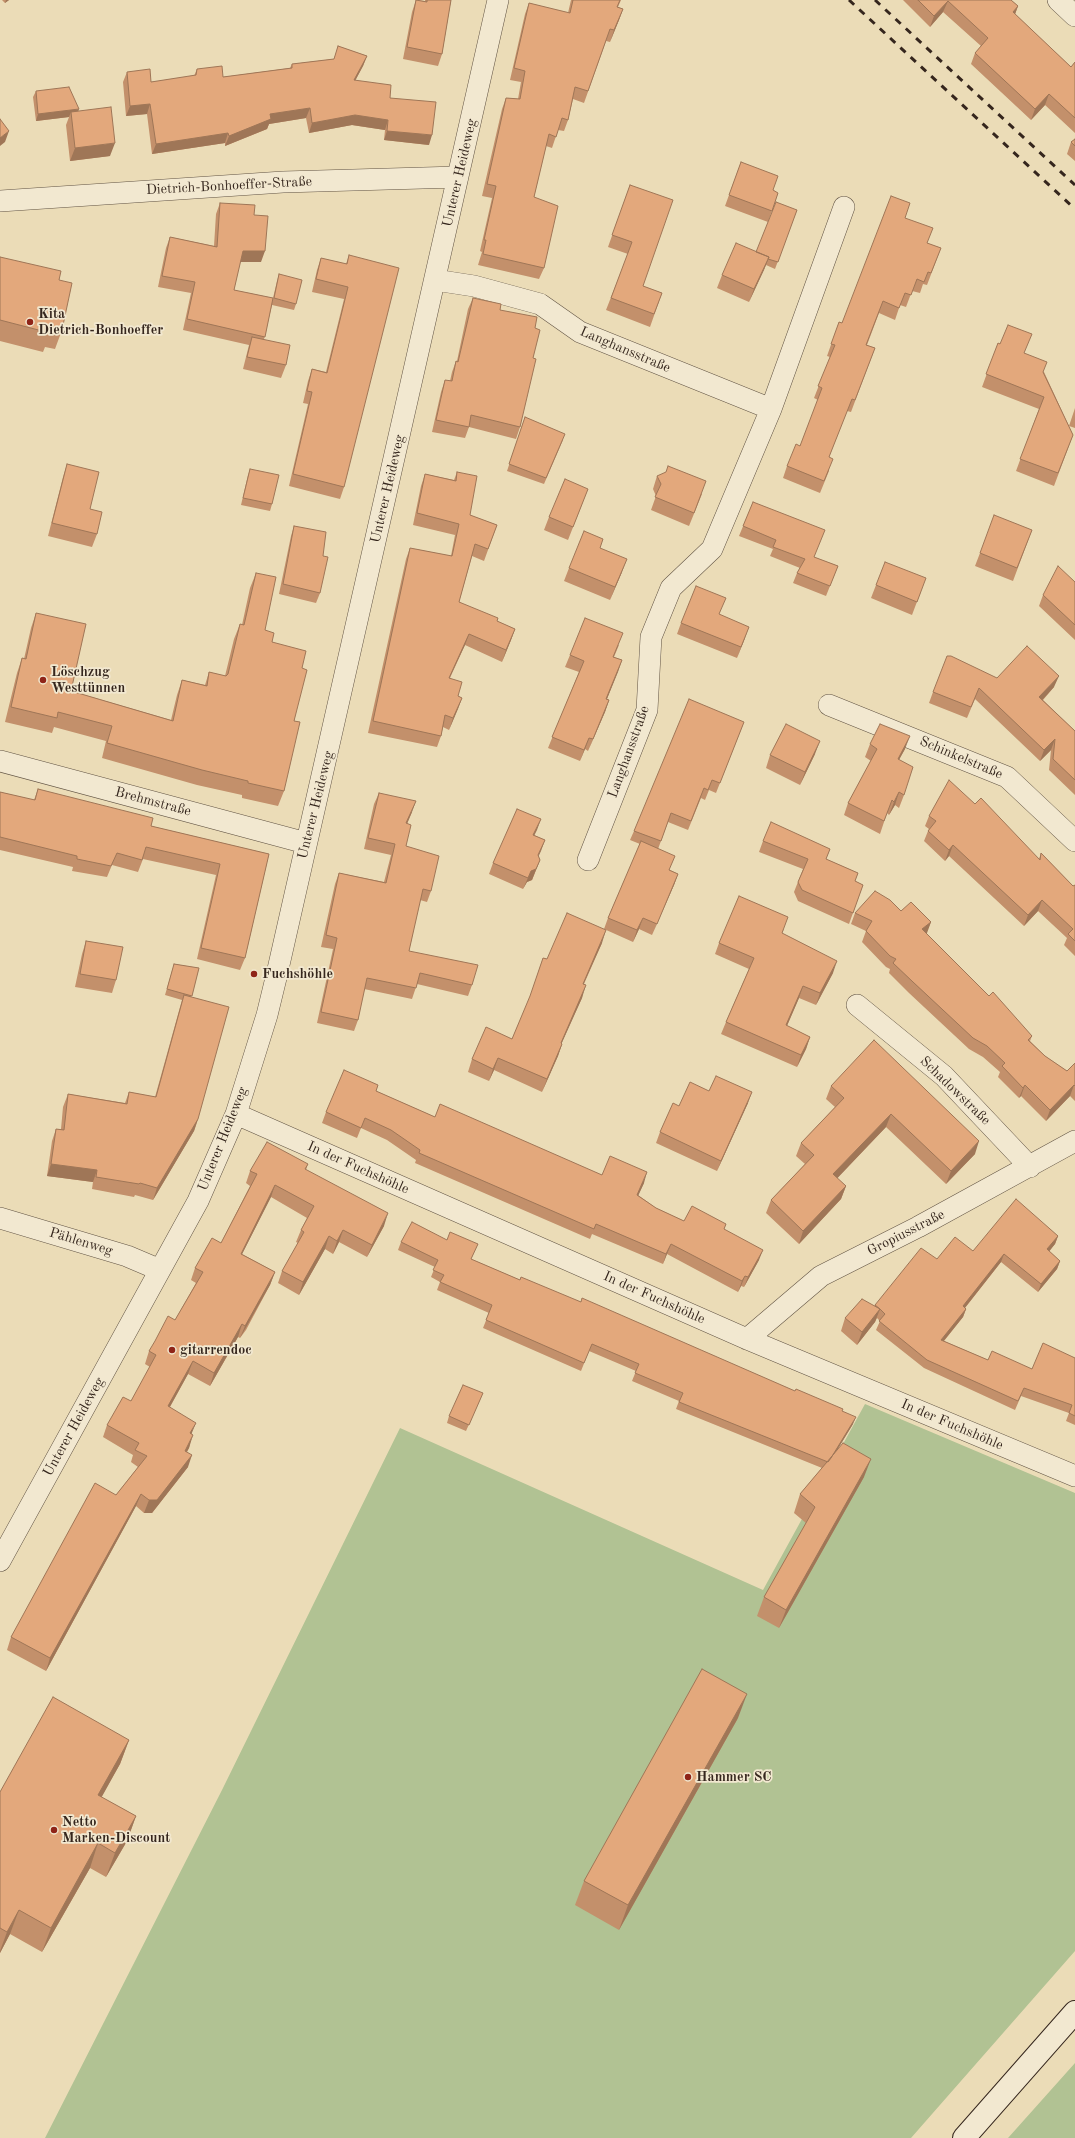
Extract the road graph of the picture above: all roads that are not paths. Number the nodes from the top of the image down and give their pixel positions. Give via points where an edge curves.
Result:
1 (498, 0) edge
2 (1058, 0) edge
3 (1075, 16) edge
4 (458, 177) junction
5 (0, 201) edge
6 (844, 207) dead end
7 (435, 280) junction
8 (771, 409) junction
9 (829, 705) dead end
10 (0, 761) edge
11 (1075, 841) edge
12 (306, 843) junction
13 (588, 860) dead end
14 (857, 1005) dead end
15 (236, 1114) junction
16 (1075, 1141) edge
17 (1030, 1166) junction
18 (0, 1218) edge
19 (160, 1270) junction
20 (747, 1339) junction
21 (1075, 1476) edge
22 (0, 1561) edge
23 (1075, 2012) edge
24 (964, 2138) edge

1 - 4 street, Unterer Heideweg
2 - 3 street
4 - 5 street, Dietrich-Bonhoeffer-Straße via 275,183
4 - 7 street, Unterer Heideweg
6 - 8 street, Langhansstraße
7 - 8 street, Langhansstraße via 474,286 540,304 580,332
7 - 12 street, Unterer Heideweg via 323,779
8 - 13 street, Langhansstraße via 712,549 671,588 652,637 647,710
9 - 11 street, Schinkelstraße via 1007,777
10 - 12 street, Brehmstraße
12 - 15 street, Unterer Heideweg via 267,1014
14 - 17 street, Schadowstraße via 944,1076
15 - 19 street, Unterer Heideweg via 198,1201
15 - 20 street, In der Fuchshöhle
16 - 17 street, Gropiusstraße
17 - 20 street, Gropiusstraße via 821,1276
18 - 19 street, Pählenweg via 127,1256
19 - 22 street, Unterer Heideweg
20 - 21 street, In der Fuchshöhle
23 - 24 main road

